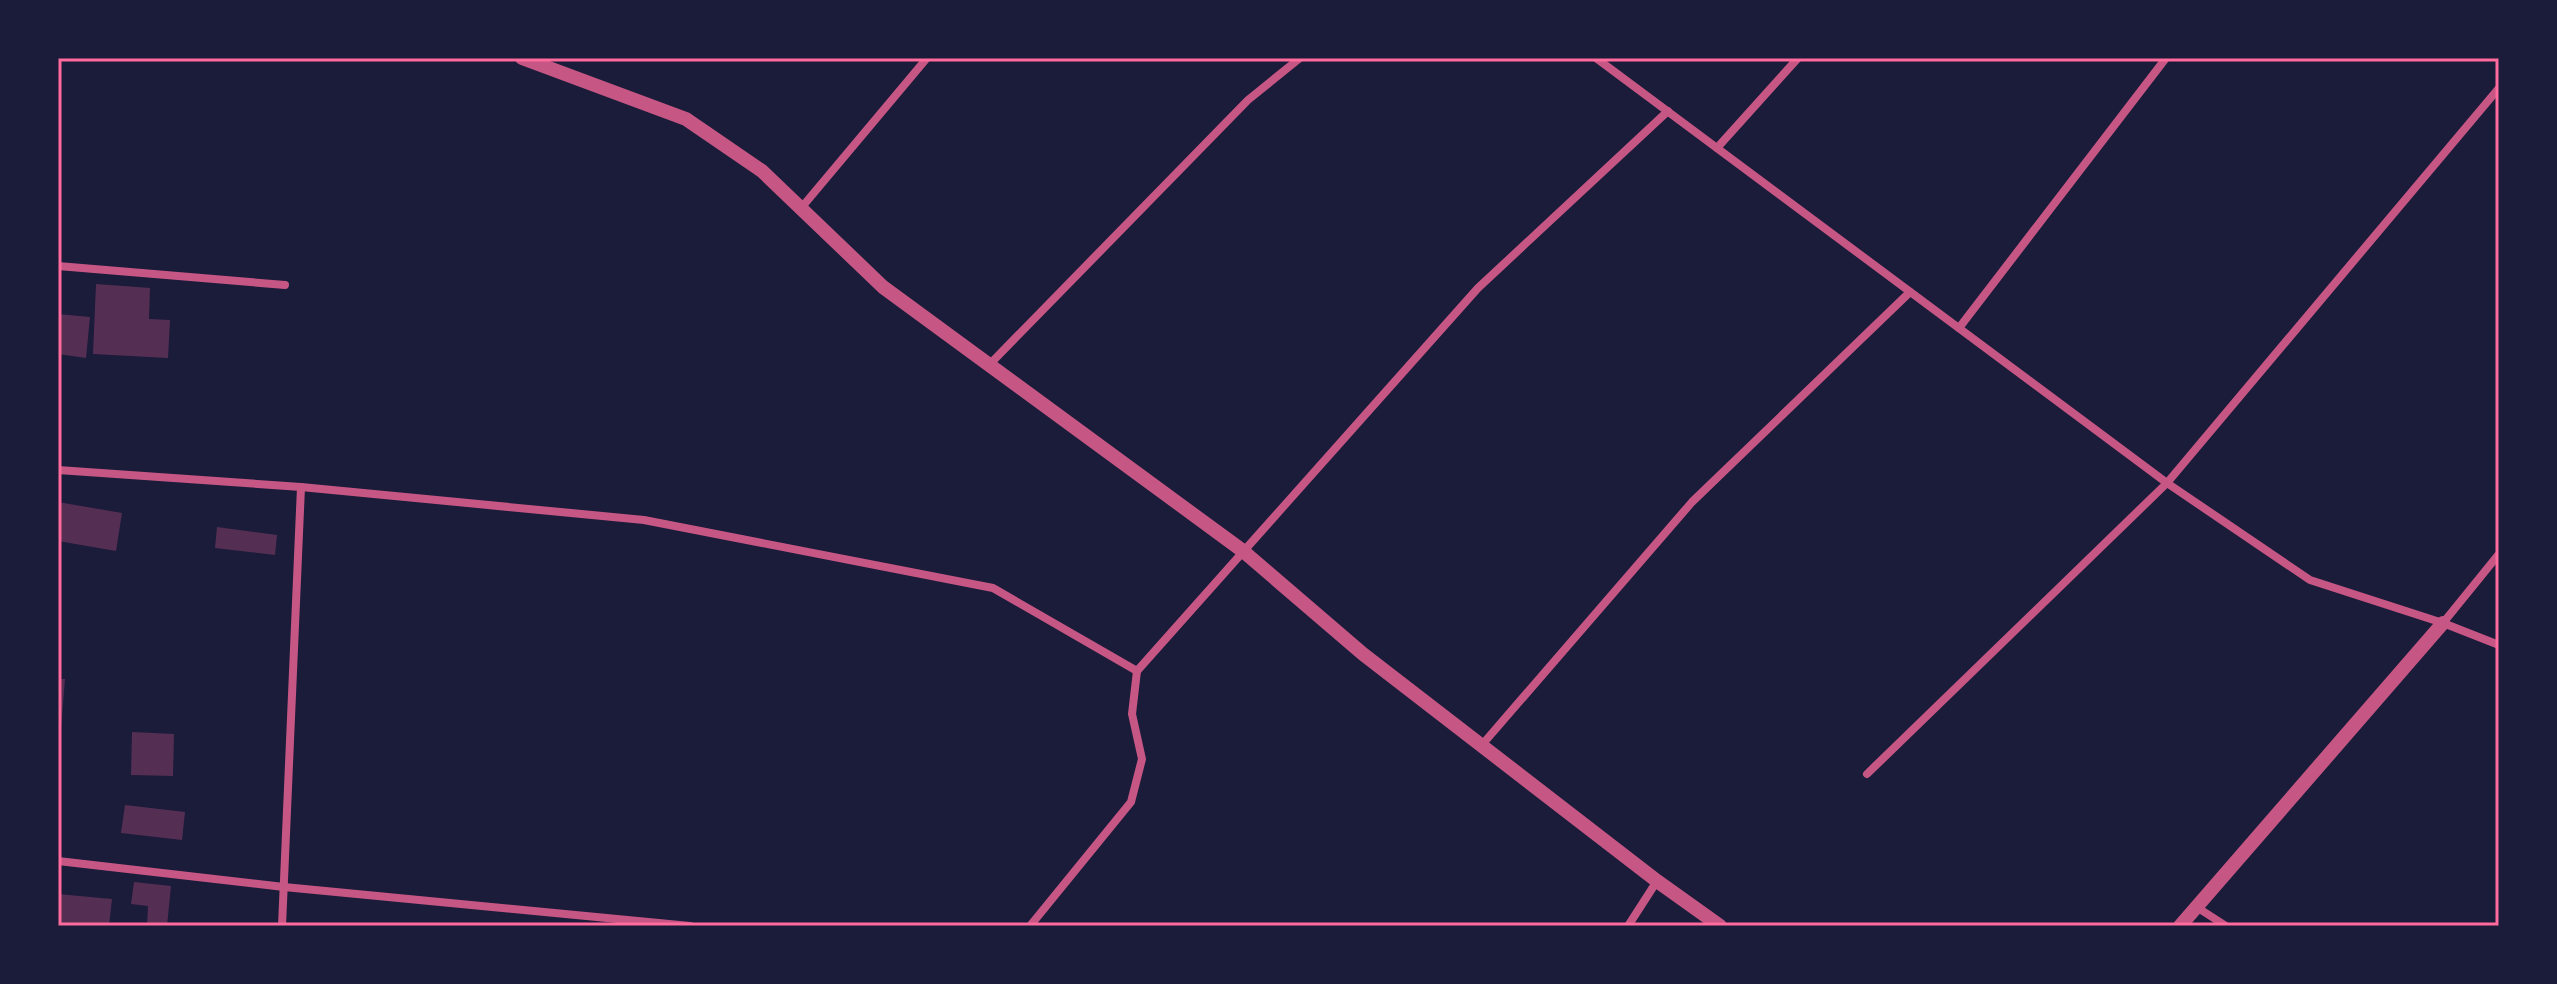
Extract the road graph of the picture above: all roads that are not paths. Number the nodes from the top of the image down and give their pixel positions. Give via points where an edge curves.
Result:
1 (522, 58) edge
2 (927, 58) edge
3 (1300, 58) edge
4 (1596, 58) edge
5 (1798, 58) edge
6 (2166, 58) edge
7 (2499, 88) edge
8 (1668, 111) junction
9 (1717, 148) junction
10 (802, 207) junction
11 (58, 266) edge
12 (285, 285) dead end
13 (1910, 292) junction
14 (1959, 328) junction
15 (989, 365) junction
16 (58, 470) edge
17 (2167, 483) junction
18 (301, 487) junction
19 (1243, 551) junction
20 (2499, 554) edge
21 (2443, 623) junction
22 (2499, 645) edge
23 (1137, 671) junction
24 (1481, 746) junction
25 (1867, 774) dead end
26 (58, 861) edge
27 (1657, 881) junction
28 (284, 887) junction
29 (2198, 908) junction
30 (282, 926) edge
31 (690, 926) edge
32 (1030, 926) edge
33 (1628, 926) edge
34 (1720, 926) edge
35 (2180, 926) edge
36 (2226, 926) edge

1 - 10 street via 686,119 762,171
2 - 10 street
3 - 15 street via 1248,100
4 - 8 street
5 - 9 street
6 - 14 street
7 - 17 street
8 - 9 street
8 - 19 street via 1478,288
9 - 13 street
10 - 15 street via 883,287
11 - 12 street
13 - 14 street
13 - 24 street via 1692,502
14 - 17 street
15 - 19 street
16 - 18 street
17 - 21 street via 2310,580
17 - 25 street
18 - 23 street via 644,520 993,588
18 - 28 street
19 - 23 street
19 - 24 street
20 - 21 street
21 - 22 street
21 - 29 street
23 - 32 street via 1132,714 1142,759 1131,802
24 - 27 street
26 - 28 street
27 - 33 street
27 - 34 street
28 - 30 street
28 - 31 street
29 - 35 street
29 - 36 street

